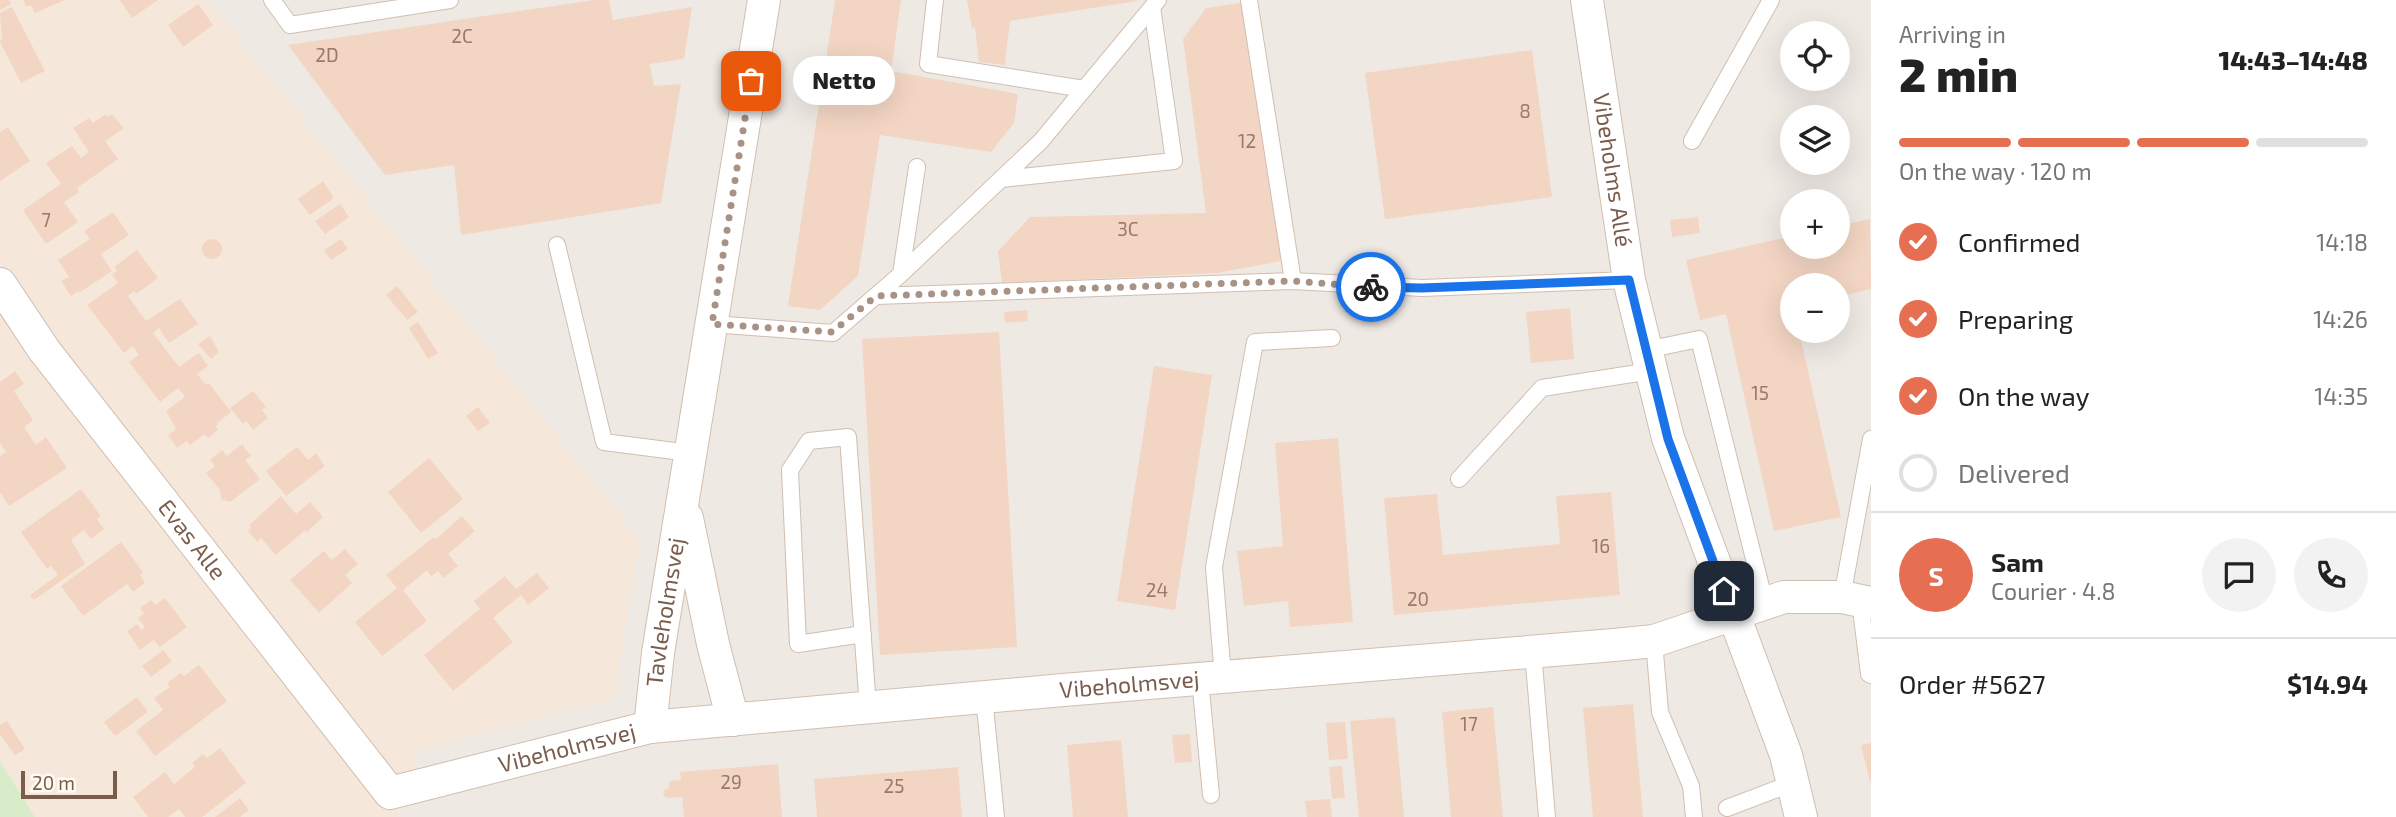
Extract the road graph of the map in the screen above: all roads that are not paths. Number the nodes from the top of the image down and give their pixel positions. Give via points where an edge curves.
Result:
1 (272, 0) edge
2 (450, 0) edge
3 (764, 0) edge
4 (935, 0) edge
5 (1250, 0) edge
6 (1587, 0) edge
7 (1770, 0) edge
8 (1155, 3) edge
9 (1084, 89) junction
10 (1692, 141) dead end
11 (917, 167) dead end
12 (1001, 179) junction
13 (557, 245) dead end
14 (901, 274) junction
15 (1629, 280) junction
16 (1293, 281) junction
17 (0, 284) edge
18 (876, 296) junction
19 (712, 324) junction
20 (1332, 338) dead end
21 (1649, 361) junction
22 (1871, 439) edge
23 (690, 453) junction
24 (1460, 479) dead end
25 (683, 499) junction
26 (1858, 600) edge
27 (1765, 603) junction
28 (1733, 615) junction
29 (863, 634) junction
30 (1654, 641) junction
31 (1533, 652) junction
32 (1871, 675) edge
33 (1211, 678) junction
34 (984, 697) junction
35 (868, 707) junction
36 (733, 719) junction
37 (650, 727) junction
38 (1793, 783) junction
39 (390, 793) joint
40 (1211, 795) dead end
41 (1727, 808) dead end
42 (996, 817) edge
43 (1547, 817) edge
44 (1694, 817) edge
45 (1801, 817) edge

1 - 2 lane via 290,25
3 - 19 street, Tavleholmsvej
4 - 9 lane via 929,64
5 - 16 lane
6 - 15 street, Vibeholms Allé
7 - 10 lane
8 - 9 lane
8 - 12 lane via 1174,161
9 - 12 lane via 1041,141
11 - 14 lane
12 - 14 lane
13 - 23 lane via 604,442
14 - 18 lane
15 - 16 lane via 1422,288
15 - 21 street, Vibeholms Allé
16 - 18 lane
17 - 39 street, Evas Alle via 44,350
18 - 19 lane via 832,332
19 - 23 street, Tavleholmsvej
20 - 33 lane via 1255,342 1214,567
21 - 24 lane via 1542,388
21 - 27 lane via 1699,339
21 - 28 street, Vibeholms Allé via 1668,439
22 - 26 lane
23 - 25 street, Tavleholmsvej
25 - 36 street, Tavleholmsvej
25 - 37 street, Tavleholmsvej
26 - 27 street, Vibeholmsvej via 1784,597
26 - 32 lane
27 - 28 street, Vibeholmsvej
28 - 30 street, Vibeholmsvej
28 - 38 street, Vibeholms Allé
29 - 29 lane via 848,437 809,441 790,470 798,645
29 - 35 lane
30 - 31 street, Vibeholmsvej
30 - 44 lane via 1660,712 1691,786
31 - 33 street, Vibeholmsvej
31 - 43 lane
33 - 34 street, Vibeholmsvej
33 - 40 lane
34 - 35 street, Vibeholmsvej
34 - 42 lane
35 - 36 street, Vibeholmsvej
36 - 37 street, Vibeholmsvej
37 - 39 street, Vibeholmsvej
38 - 41 lane
38 - 45 street, Vibeholms Allé

